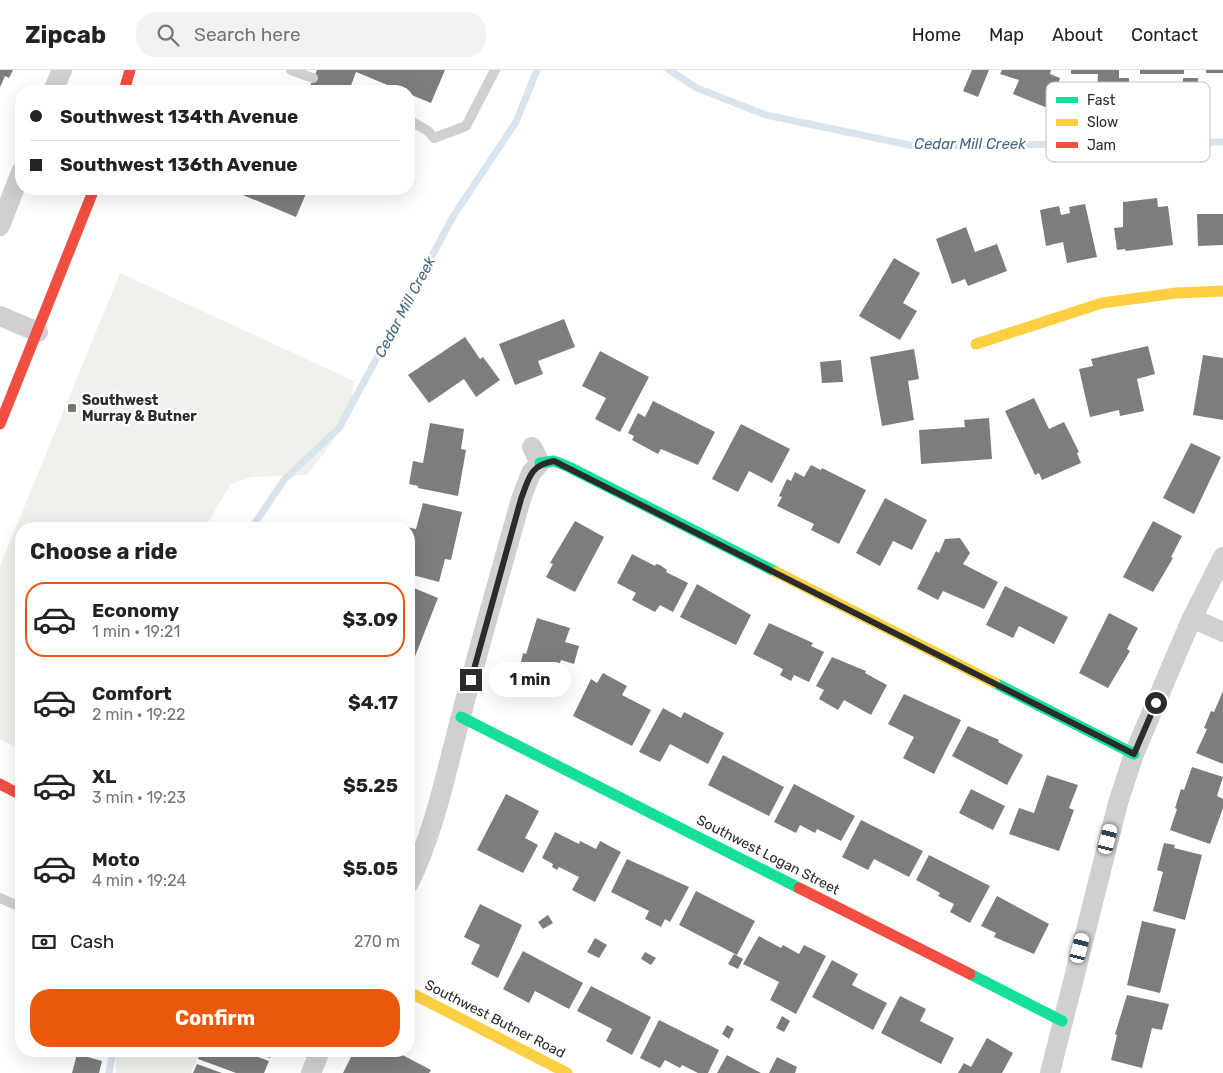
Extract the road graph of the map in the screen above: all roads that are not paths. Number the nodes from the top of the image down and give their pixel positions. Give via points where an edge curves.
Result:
1 (62, 70) edge
2 (130, 70) edge
3 (291, 70) edge
4 (495, 70) edge
5 (313, 78) dead end
6 (56, 85) edge
7 (126, 85) edge
8 (415, 123) edge
9 (15, 187) edge
10 (92, 195) edge
11 (0, 226) edge
12 (1223, 291) edge
13 (0, 316) edge
14 (38, 332) junction
15 (976, 344) dead end
16 (0, 424) edge
17 (536, 455) joint
18 (1223, 557) edge
19 (1192, 618) junction
20 (1223, 632) edge
21 (461, 717) junction
22 (1134, 754) junction
23 (0, 784) edge
24 (15, 791) edge
25 (415, 870) edge
26 (0, 898) edge
27 (15, 904) edge
28 (415, 995) edge
29 (1062, 1020) junction
30 (318, 1057) edge
31 (311, 1073) edge
32 (567, 1073) edge
33 (1050, 1073) edge

1 - 6 street
2 - 7 street
3 - 5 lane
4 - 8 lane via 466,126 434,138
9 - 11 street
10 - 14 street
12 - 15 street via 1102,302
13 - 14 street
14 - 16 street
17 - 21 street
17 - 22 street via 569,467
18 - 19 street
19 - 20 street
19 - 22 street
21 - 25 street via 439,803
21 - 29 street, Southwest Logan Street
22 - 29 street via 1118,803
23 - 24 street
26 - 27 lane
28 - 32 street, Southwest Butner Road
29 - 33 street
30 - 31 street

